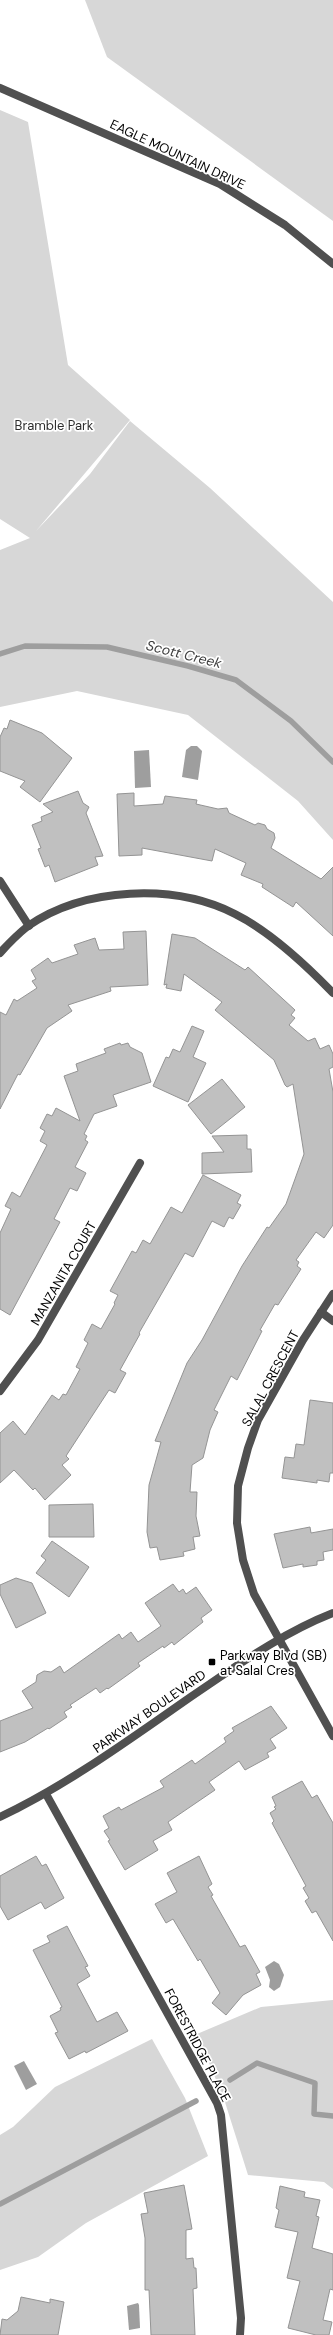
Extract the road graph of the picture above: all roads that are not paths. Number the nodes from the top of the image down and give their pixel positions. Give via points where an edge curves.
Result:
1 (0, 88) edge
2 (333, 264) edge
3 (0, 881) edge
4 (29, 926) junction
5 (0, 953) edge
6 (333, 993) edge
7 (140, 1163) dead end
8 (333, 1294) edge
9 (321, 1312) junction
10 (333, 1321) edge
11 (0, 1391) edge
12 (333, 1613) edge
13 (278, 1639) junction
14 (333, 1736) edge
15 (46, 1794) junction
16 (0, 1817) edge
17 (240, 2335) edge

1 - 2 street, EAGLE MOUNTAIN DRIVE via 220,184 285,225
3 - 4 street
4 - 5 street
4 - 6 street via 74,904 119,895 158,895 193,900 234,914 252,924
7 - 11 street, MANZANITA COURT via 38,1340
8 - 9 street, SALAL CRESCENT
9 - 10 street
9 - 13 street, SALAL CRESCENT via 258,1420 238,1486 237,1523 243,1560 254,1594
12 - 13 street, PARKWAY BOULEVARD
13 - 14 street, SALAL CRESCENT
13 - 15 street, PARKWAY BOULEVARD via 111,1753
15 - 16 street, PARKWAY BOULEVARD
15 - 17 street, FORESTRIDGE PLACE via 213,2096 221,2115 241,2318

